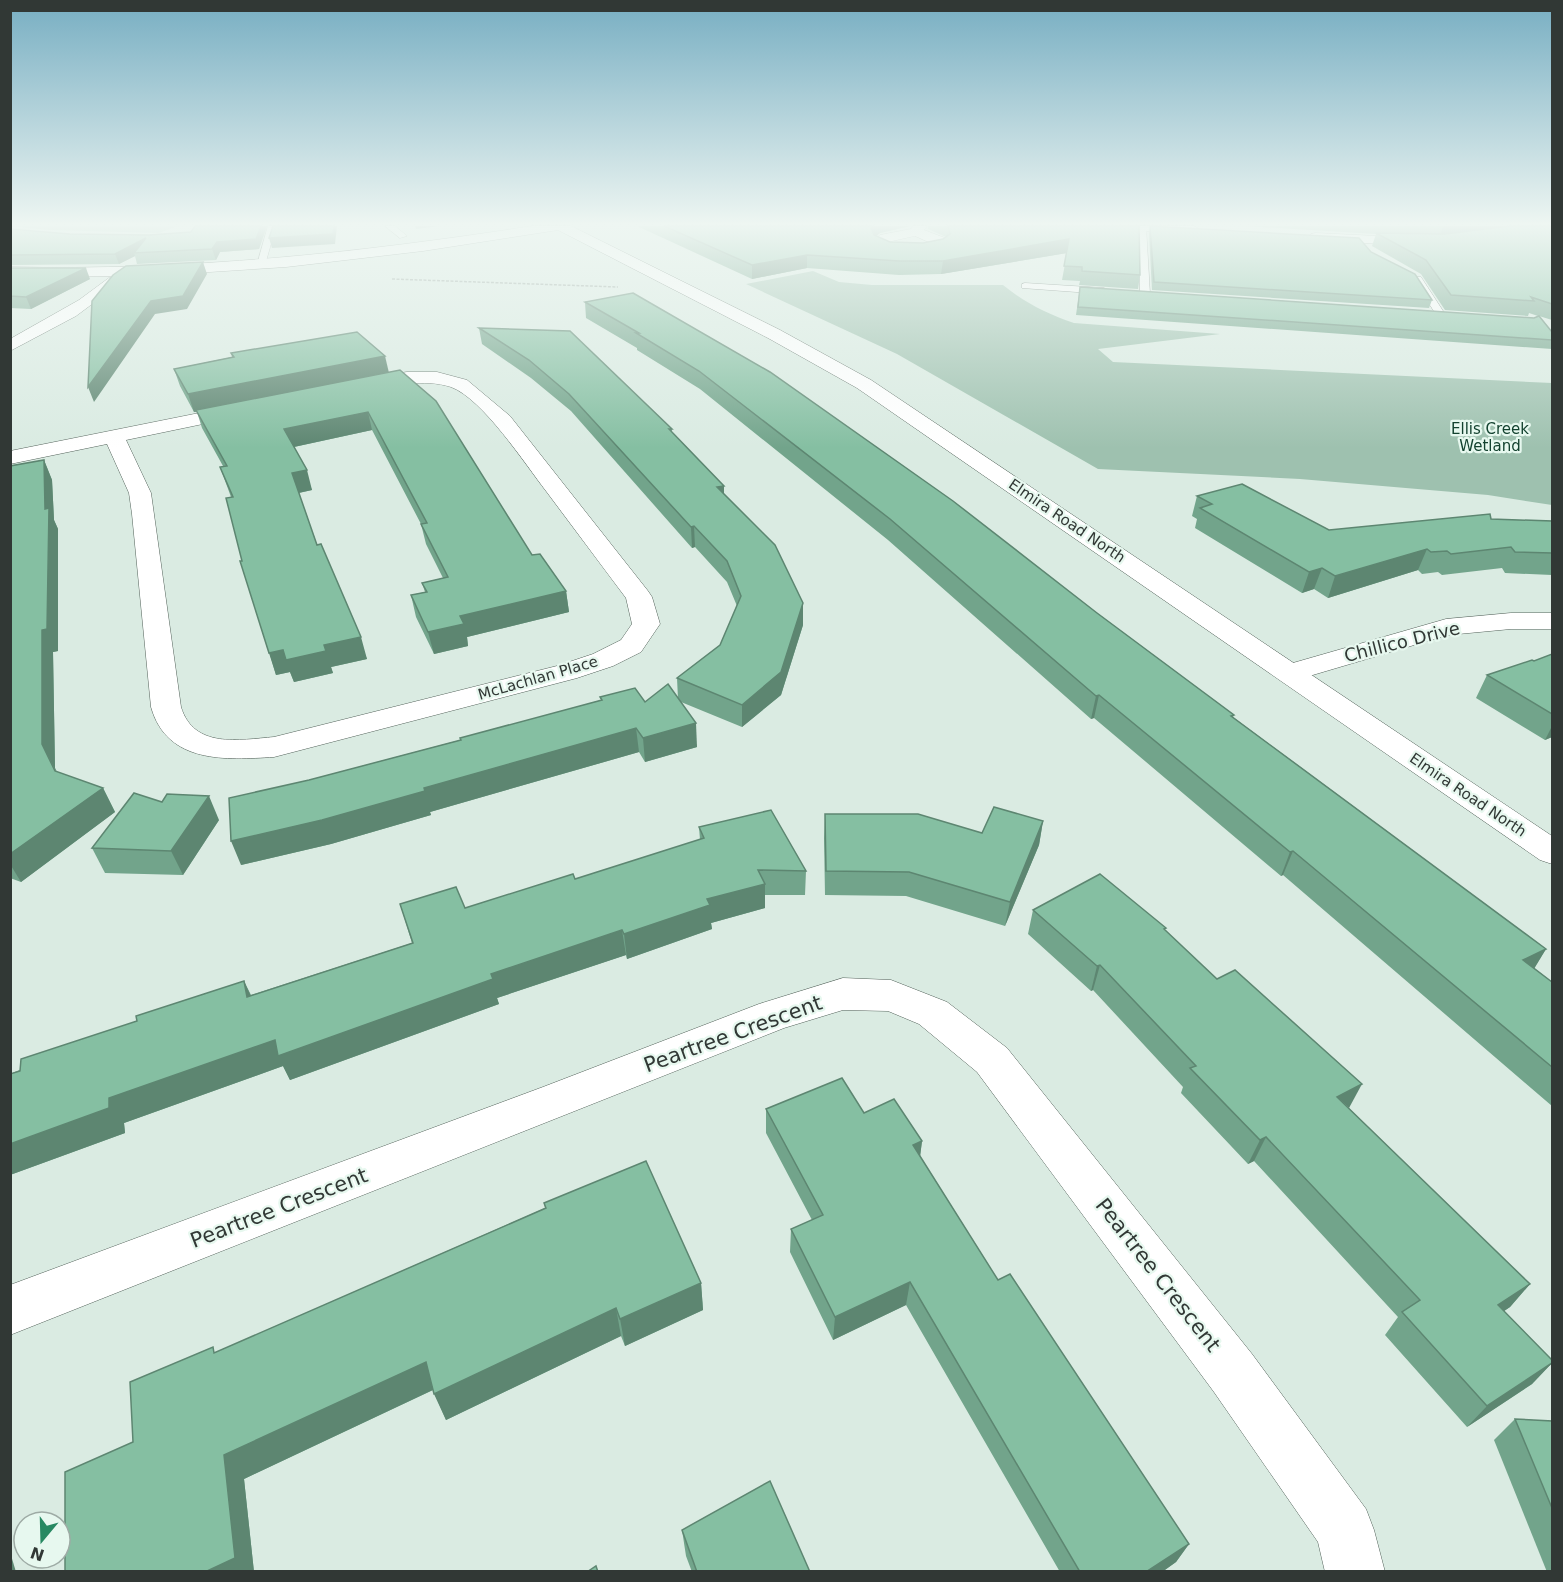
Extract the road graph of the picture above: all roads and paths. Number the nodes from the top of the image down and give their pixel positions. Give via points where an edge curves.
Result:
1 (89, 300) edge
2 (707, 300) edge
3 (1431, 300) edge
4 (1428, 314) edge
5 (1440, 314) junction
6 (1451, 315) edge
7 (10, 346) edge
8 (342, 390) edge
9 (262, 407) edge
10 (114, 438) junction
11 (10, 458) edge
12 (1552, 621) edge
13 (1289, 673) junction
14 (1552, 852) edge
15 (10, 1310) edge
16 (1355, 1572) edge

1 - 7 street
2 - 13 street, Elmira Road North via 864,384
3 - 5 lane
4 - 5 lane
5 - 6 lane
8 - 10 street, McLachlan Place via 407,378 437,378 460,384 496,414 639,597 646,624 631,646 567,672 274,747 231,750 198,744 175,728 166,707 140,493
9 - 10 street
10 - 11 street
12 - 13 street, Chillico Drive via 1446,627
13 - 14 street, Elmira Road North
15 - 16 street, Peartree Crescent via 773,1015 843,994 891,996 933,1013 993,1060 1233,1373 1345,1530

